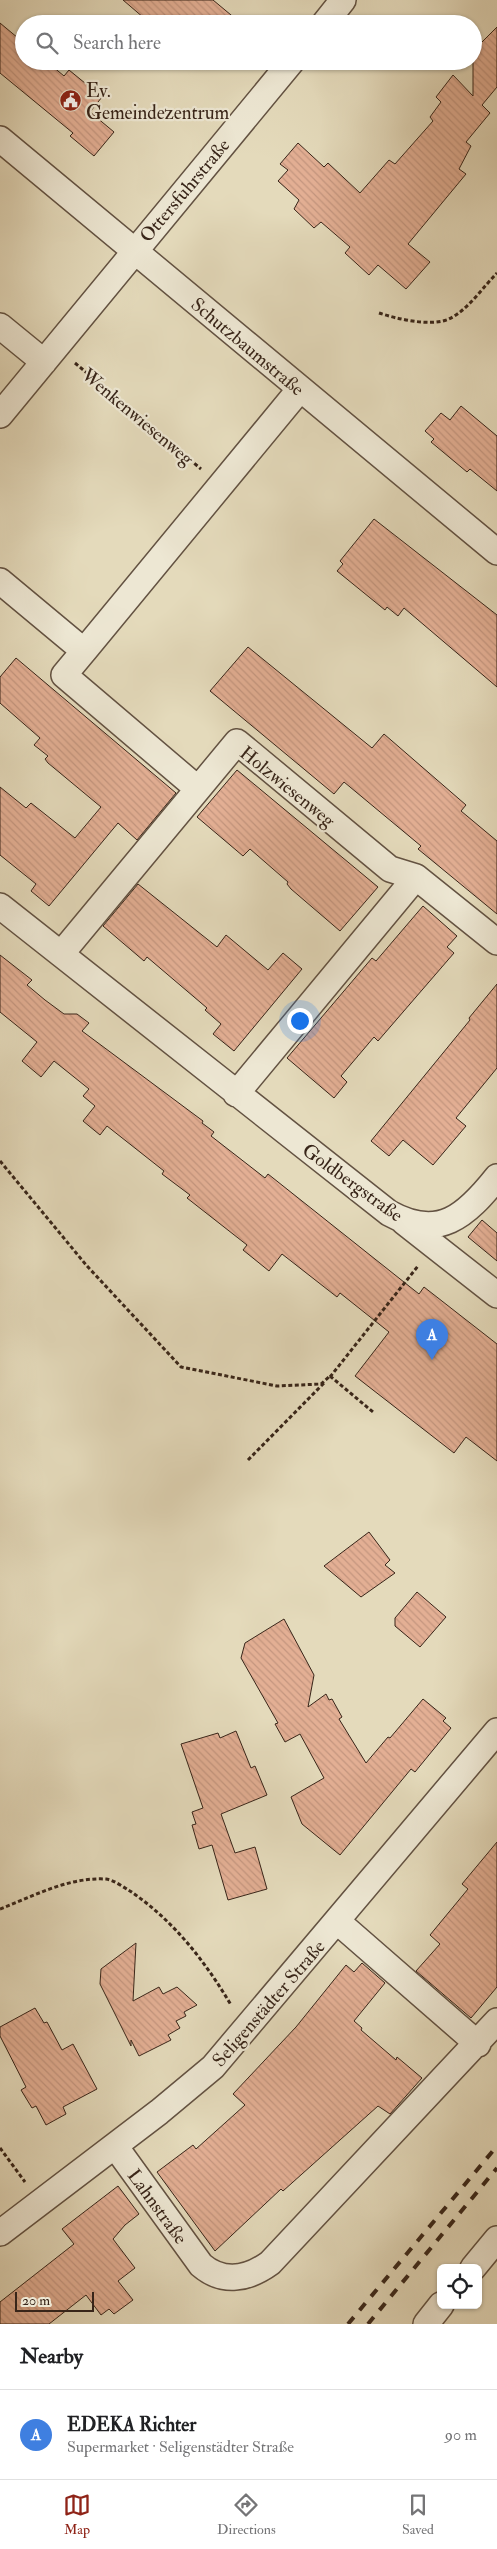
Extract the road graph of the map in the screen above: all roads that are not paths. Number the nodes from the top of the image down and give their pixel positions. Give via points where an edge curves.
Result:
1 (343, 0) edge
2 (331, 15) edge
3 (284, 70) edge
4 (0, 139) edge
5 (134, 250) junction
6 (0, 326) edge
7 (50, 354) junction
8 (300, 389) junction
9 (0, 415) edge
10 (497, 552) edge
11 (0, 581) edge
12 (84, 651) junction
13 (198, 789) junction
14 (416, 877) junction
15 (0, 906) edge
16 (497, 942) edge
17 (61, 954) junction
18 (236, 1094) junction
19 (497, 1177) edge
20 (404, 1222) junction
21 (497, 1295) edge
22 (497, 1731) edge
23 (338, 1922) junction
24 (497, 2021) edge
25 (478, 2044) junction
26 (115, 2146) junction
27 (0, 2234) edge
28 (497, 2238) edge
29 (476, 2264) edge
30 (438, 2309) edge
31 (426, 2324) edge

1 - 2 street
3 - 5 street, Ottersfuhrstraße
4 - 5 street, Schutzbaumstraße
5 - 7 street
5 - 8 street, Schutzbaumstraße via 286,364
6 - 7 street
7 - 9 street
8 - 10 street, Schutzbaumstraße
8 - 12 street
11 - 12 street
12 - 13 street via 64,675
13 - 14 street, Holzwiesenweg via 237,742 390,869
13 - 17 street
14 - 16 street, Holzwiesenweg
14 - 18 street
15 - 17 street, Goldbergstraße
17 - 18 street, Goldbergstraße
18 - 20 street, Goldbergstraße
19 - 20 street, Goldbergstraße via 477,1202 452,1220 433,1225
20 - 21 street
22 - 23 street, Seligenstädter Straße
23 - 25 street
23 - 26 street, Seligenstädter Straße via 246,2030 194,2085
24 - 25 street
25 - 26 street, Lahnstraße via 270,2263 252,2274 234,2278 210,2273
26 - 27 street, Seligenstädter Straße
28 - 29 street
30 - 31 street

